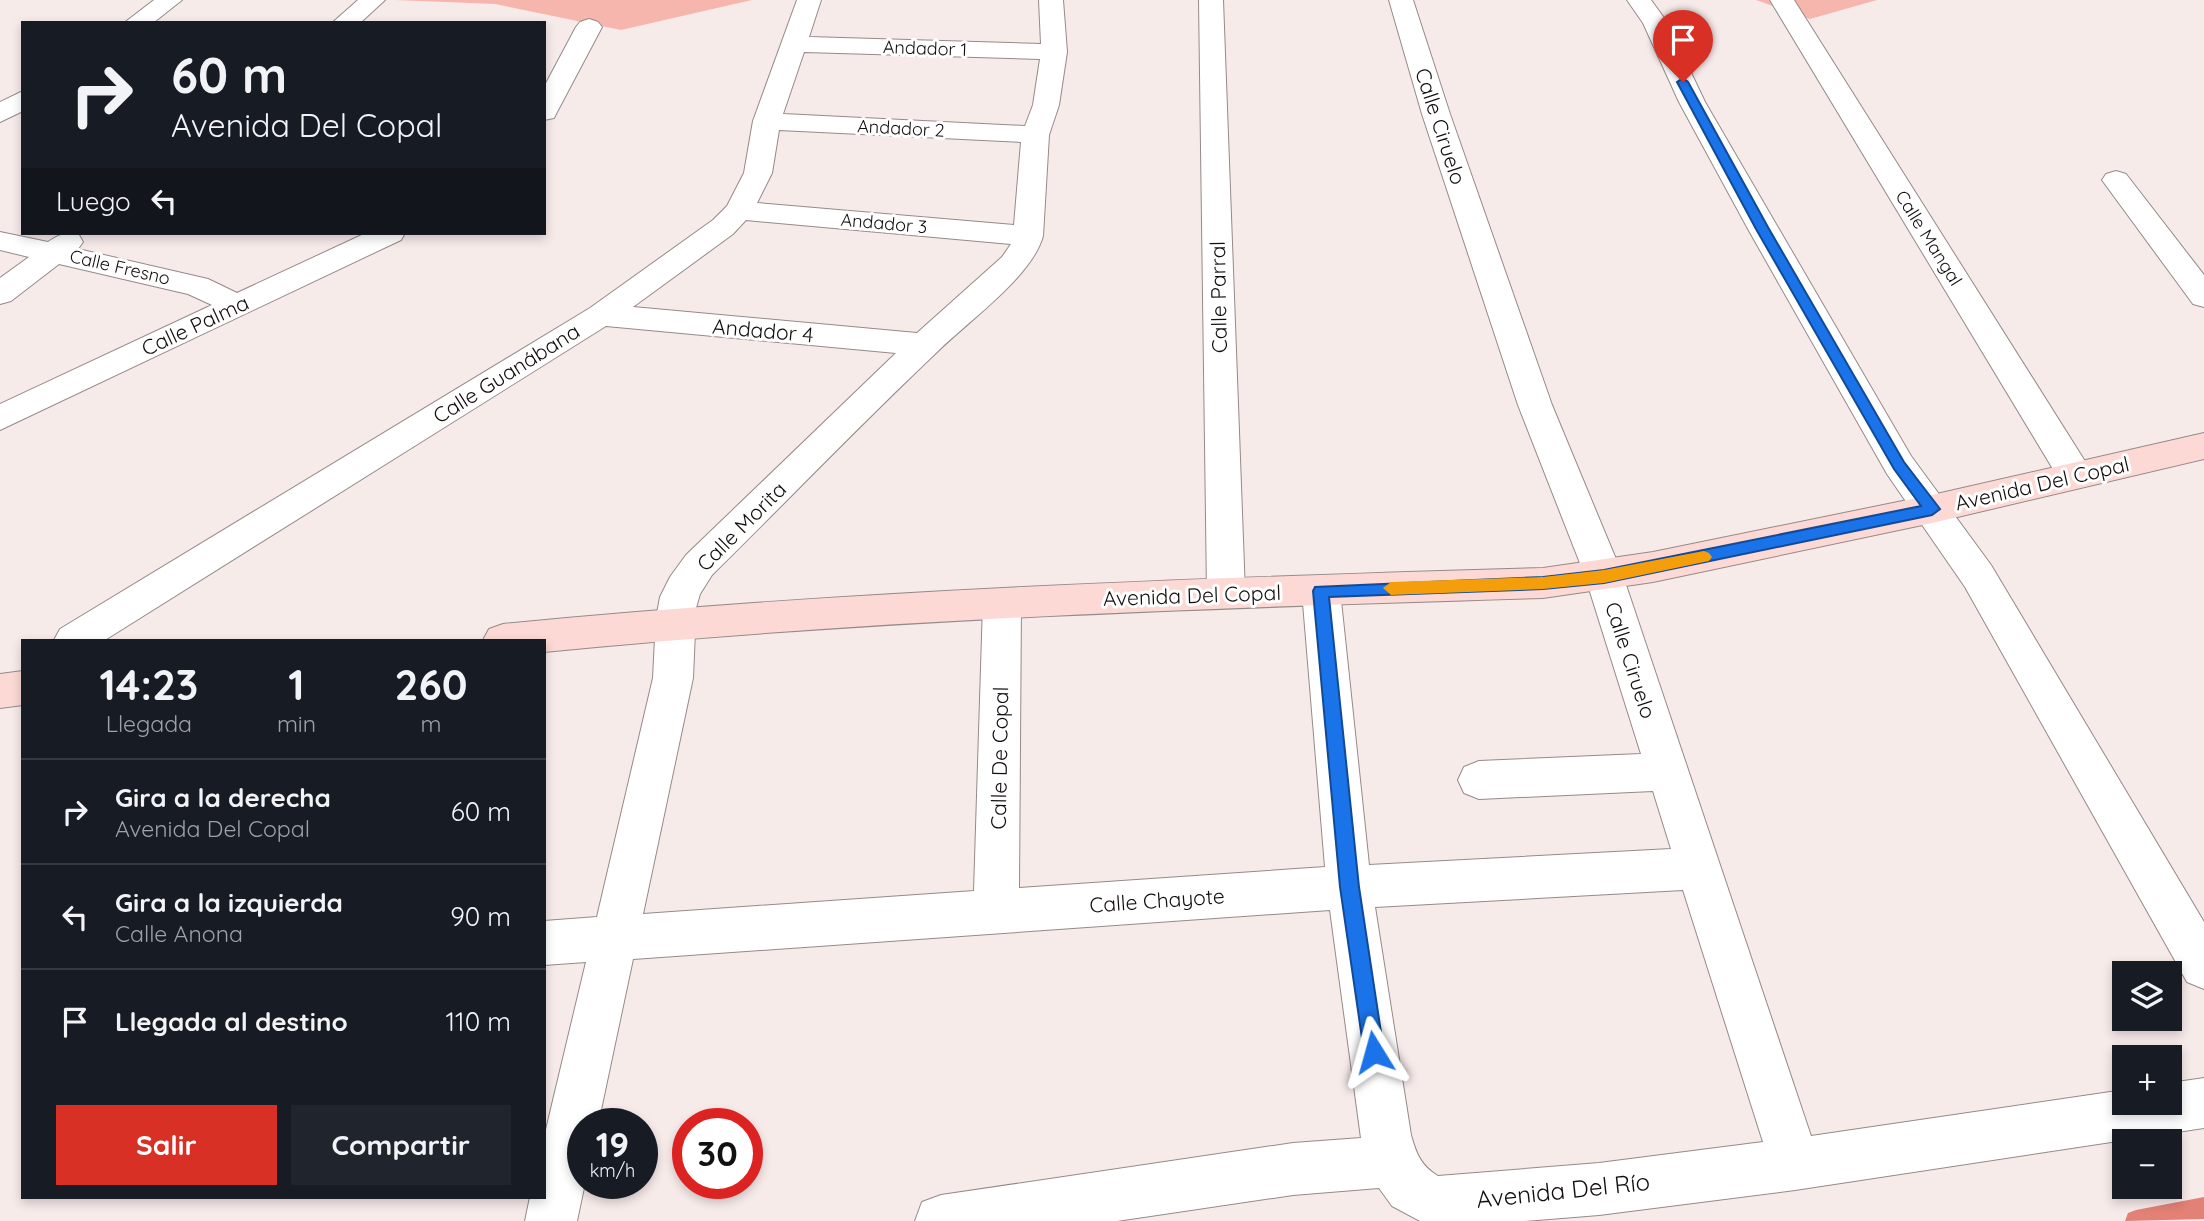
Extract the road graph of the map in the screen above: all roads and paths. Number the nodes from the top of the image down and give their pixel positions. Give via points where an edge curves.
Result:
1 (170, 0) edge
2 (373, 0) edge
3 (809, 0) edge
4 (1051, 0) edge
5 (1211, 0) edge
6 (1401, 0) edge
7 (1639, 0) edge
8 (1782, 0) edge
9 (139, 21) edge
10 (347, 21) edge
11 (589, 27) dead end
12 (796, 44) junction
13 (1054, 52) junction
14 (21, 100) edge
15 (546, 108) edge
16 (0, 114) edge
17 (768, 121) junction
18 (1035, 135) junction
19 (2116, 180) dead end
20 (739, 211) junction
21 (76, 235) edge
22 (379, 235) edge
23 (1028, 236) junction
24 (0, 241) edge
25 (55, 252) junction
26 (0, 294) edge
27 (2204, 297) edge
28 (235, 306) junction
29 (601, 315) junction
30 (924, 345) junction
31 (0, 418) edge
32 (2204, 446) edge
33 (2075, 475) junction
34 (1932, 509) junction
35 (1604, 576) junction
36 (1321, 591) junction
37 (1226, 593) junction
38 (1002, 604) junction
39 (675, 623) junction
40 (76, 639) edge
41 (513, 639) edge
42 (21, 673) edge
43 (0, 688) edge
44 (21, 688) edge
45 (1667, 772) junction
46 (1479, 780) dead end
47 (1700, 868) junction
48 (1349, 887) junction
49 (996, 911) junction
50 (614, 937) junction
51 (546, 943) edge
52 (2204, 966) edge
53 (2204, 1103) edge
54 (1393, 1161) junction
55 (1795, 1164) junction
56 (551, 1221) edge
57 (941, 1221) edge

1 - 9 street
2 - 10 street
3 - 12 street, Calle Guanábana
4 - 13 street, Calle Morita
5 - 37 street, Calle Parral
6 - 35 street, Calle Ciruelo via 1535,405
7 - 34 street via 1844,371 1899,465
8 - 33 street, Calle Mangal
11 - 15 street
12 - 13 street, Andador 1
12 - 17 street, Calle Guanábana
13 - 18 street, Calle Morita
14 - 16 street
17 - 18 street, Andador 2
17 - 20 street, Calle Guanábana via 758,173
18 - 23 street, Calle Morita
19 - 27 street
20 - 23 street, Andador 3
20 - 29 street, Calle Guanábana via 703,243
21 - 25 street
22 - 28 street, Calle Palma
23 - 30 street, Calle Morita via 1013,264
24 - 25 street, Calle Fresno
25 - 26 street
25 - 28 street, Calle Fresno via 197,286
28 - 31 street, Calle Palma
29 - 30 street, Andador 4
29 - 40 street, Calle Guanábana
30 - 39 street, Calle Morita via 699,565 682,590
32 - 33 street, Avenida Del Copal
33 - 34 street, Avenida Del Copal
34 - 35 street, Avenida Del Copal
34 - 52 street via 1978,576
35 - 36 street, Avenida Del Copal via 1543,583
35 - 45 street, Calle Ciruelo
36 - 37 street, Avenida Del Copal
36 - 48 street
37 - 38 street, Avenida Del Copal
38 - 39 street, Avenida Del Copal
38 - 49 street, Calle De Copal
39 - 41 street, Avenida Del Copal
39 - 50 street, Calle Morita via 673,678
42 - 43 street
43 - 44 street
45 - 46 street
45 - 47 street, Calle Ciruelo
47 - 48 street, Calle Chayote
47 - 55 street, Calle Ciruelo
48 - 49 street, Calle Chayote
48 - 54 street
49 - 50 street, Calle Chayote
50 - 51 street, Calle Chayote
50 - 56 street, Calle Morita
53 - 55 street, Avenida Del Río
54 - 55 street, Avenida Del Río via 1403,1183 1438,1202 1599,1189
54 - 57 street via 1293,1169

